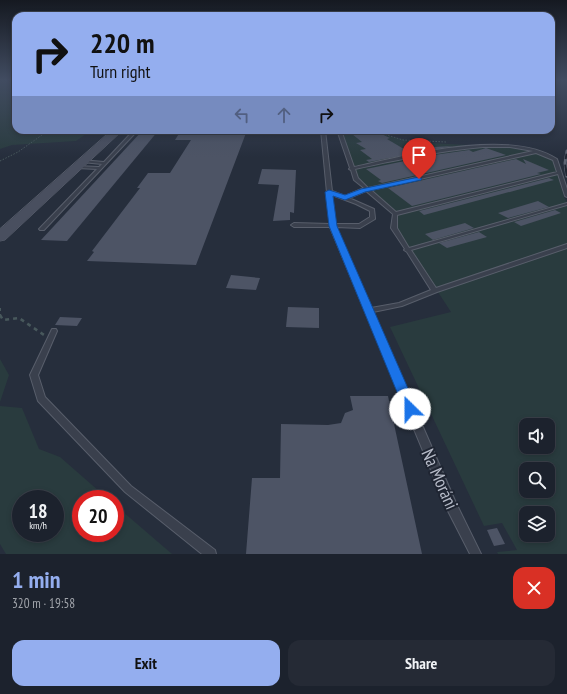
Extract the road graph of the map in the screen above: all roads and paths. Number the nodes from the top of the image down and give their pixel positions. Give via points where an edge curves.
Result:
1 (43, 134) edge
2 (113, 134) edge
3 (132, 134) edge
4 (323, 134) edge
5 (340, 134) edge
6 (536, 152) junction
7 (0, 161) edge
8 (104, 162) junction
9 (79, 164) junction
10 (99, 168) junction
11 (352, 169) junction
12 (558, 173) junction
13 (368, 190) junction
14 (329, 192) junction
15 (567, 196) edge
16 (345, 198) junction
17 (567, 204) edge
18 (395, 214) junction
19 (294, 225) dead end
20 (333, 226) junction
21 (42, 229) dead end
22 (0, 237) edge
23 (567, 246) edge
24 (407, 250) junction
25 (435, 291) junction
26 (0, 308) edge
27 (369, 311) junction
28 (52, 335) joint
29 (211, 554) edge
30 (476, 554) edge

1 - 7 path
2 - 9 street
3 - 8 lane
4 - 14 lane, Na Moráni
5 - 11 lane
6 - 11 lane via 525,148 461,146
6 - 12 lane via 555,159
6 - 13 lane
8 - 9 lane
8 - 10 lane
9 - 10 lane
9 - 22 street
10 - 21 lane
11 - 13 lane via 356,179
12 - 15 lane
12 - 18 lane
13 - 16 lane via 352,193
13 - 18 lane
14 - 16 lane
14 - 20 lane, Na Moráni
16 - 20 lane via 372,210 373,218 360,226
17 - 24 lane
18 - 24 lane via 394,228
19 - 20 lane
20 - 27 lane, Na Moráni
23 - 25 lane
24 - 25 lane
25 - 27 lane via 400,305
26 - 28 path via 3,320 19,318
27 - 30 lane, Na Moráni via 452,507
28 - 29 lane via 34,374 41,399 128,489

